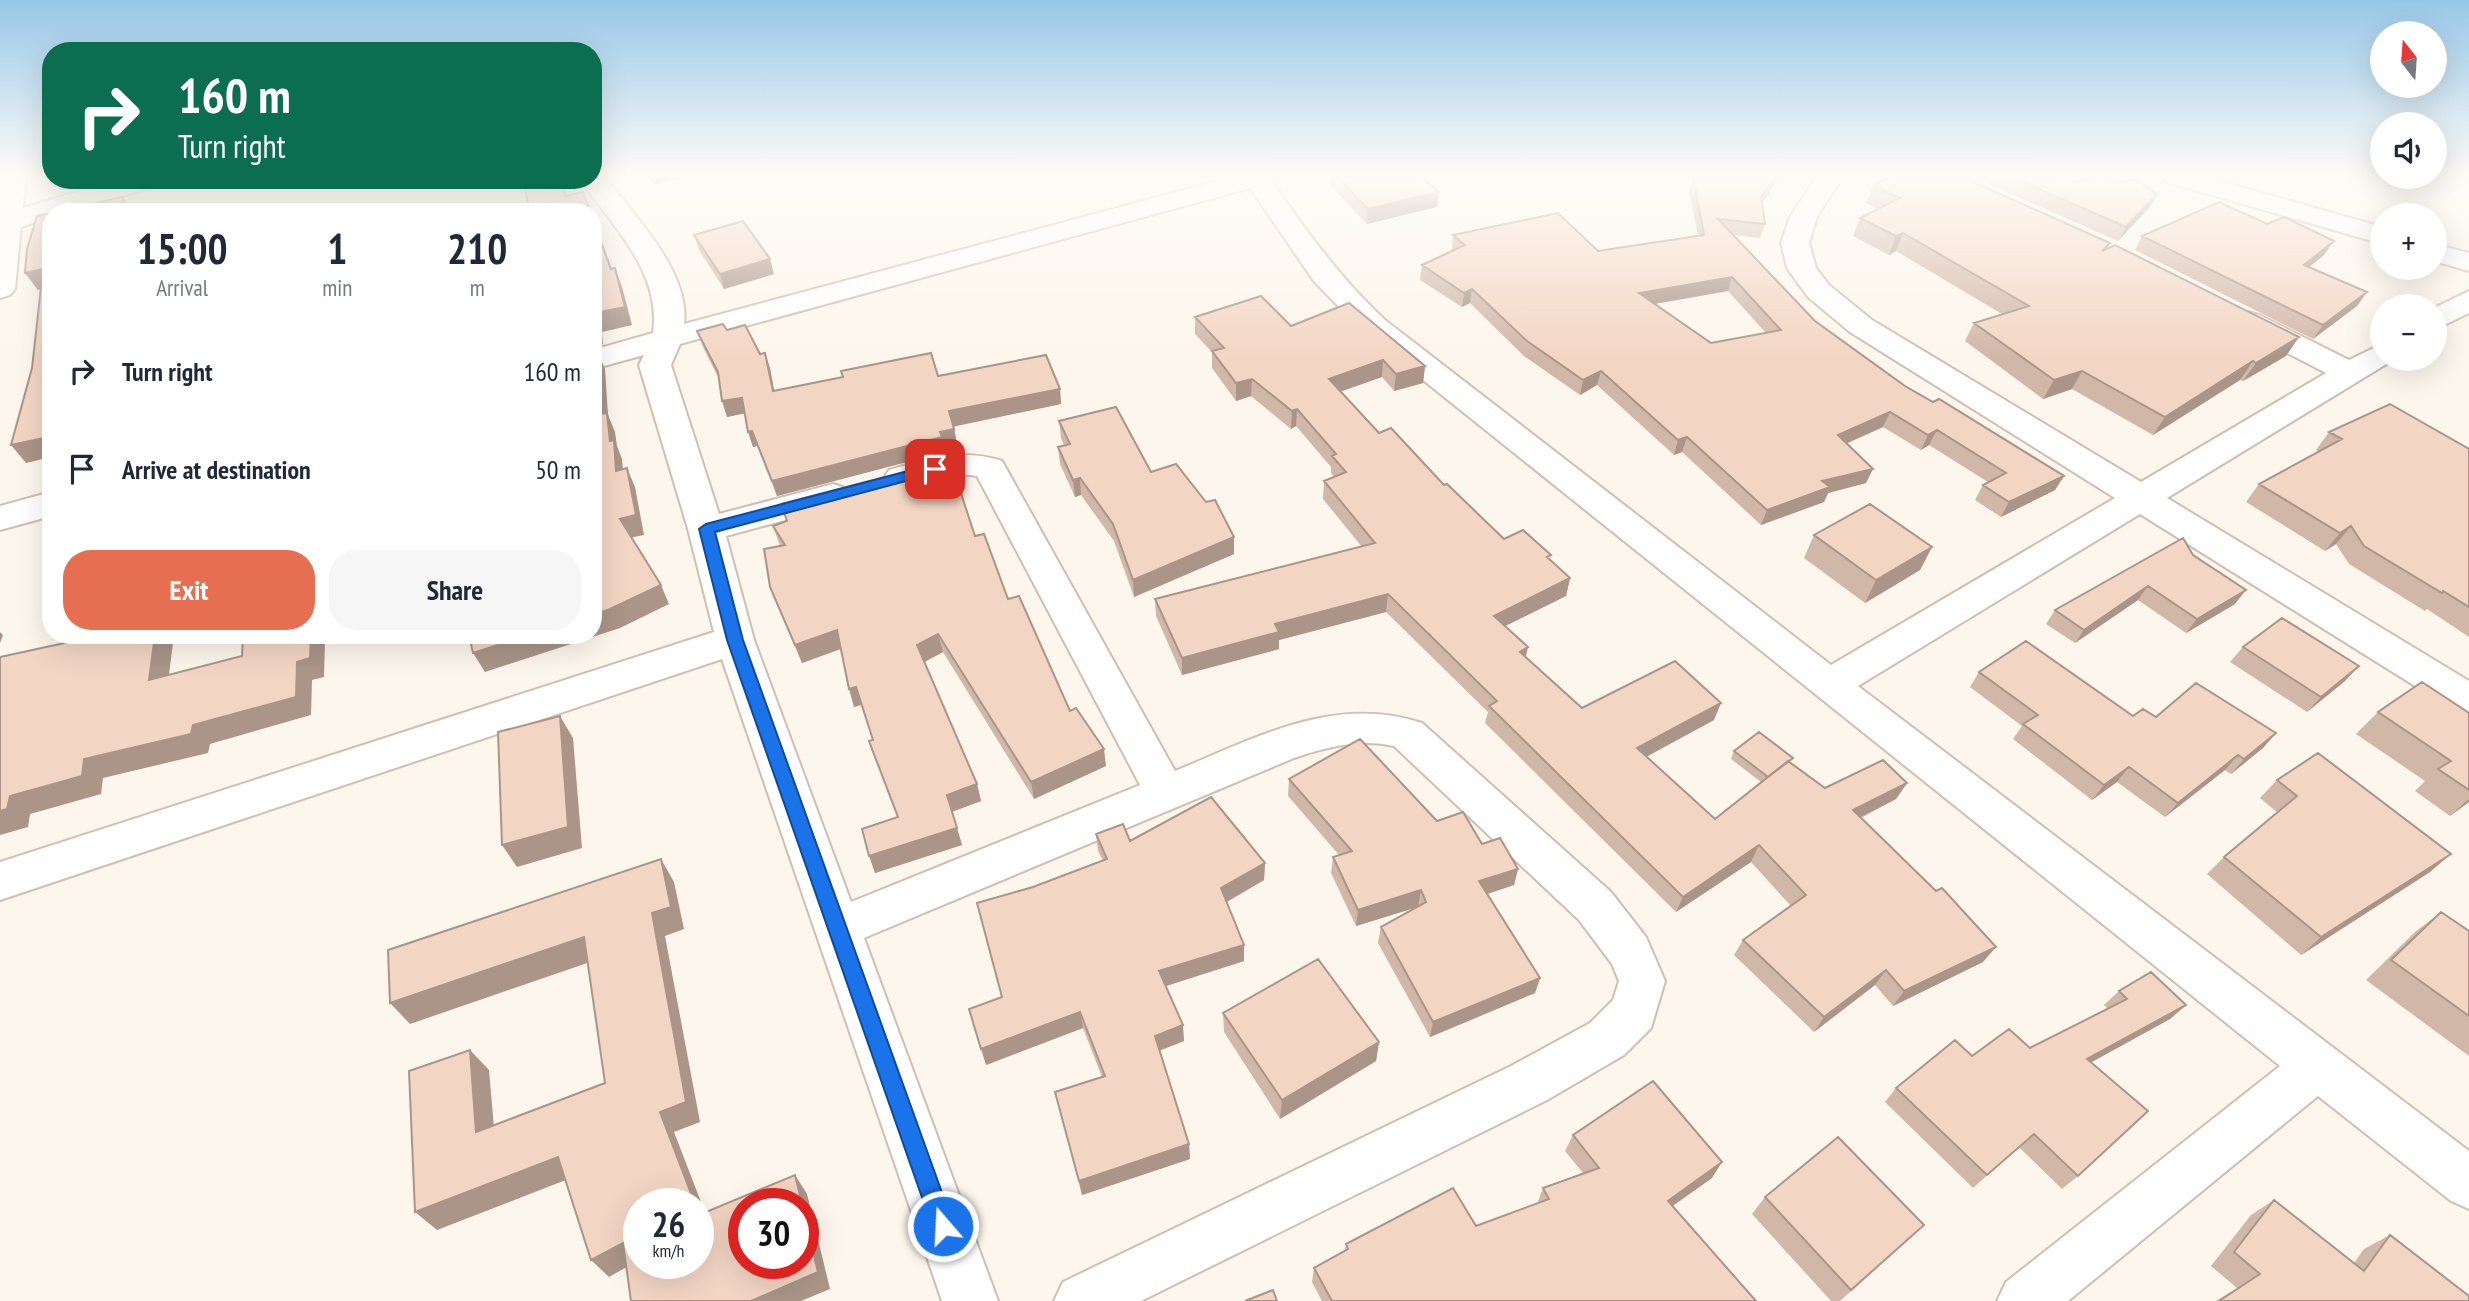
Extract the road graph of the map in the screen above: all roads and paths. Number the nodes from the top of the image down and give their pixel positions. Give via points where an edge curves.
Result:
1 (6, 237) edge
2 (633, 237) edge
3 (1041, 237) edge
4 (1300, 237) edge
5 (1797, 237) edge
6 (2447, 256) edge
7 (2469, 262) edge
8 (0, 289) edge
9 (2469, 300) edge
10 (2229, 312) edge
11 (2447, 313) edge
12 (667, 338) junction
13 (602, 357) edge
14 (2370, 360) edge
15 (2349, 372) junction
16 (2142, 497) junction
17 (42, 506) edge
18 (0, 518) edge
19 (706, 529) junction
20 (735, 640) junction
21 (1829, 685) junction
22 (2469, 700) edge
23 (1165, 793) junction
24 (0, 881) edge
25 (837, 928) junction
26 (2319, 1065) junction
27 (2469, 1183) edge
28 (2031, 1299) edge
29 (970, 1301) edge
30 (1082, 1301) edge

1 - 8 street
2 - 12 street via 662,278 671,302
3 - 12 street
4 - 21 street via 1331,285 1374,326
5 - 16 street via 1801,268 1826,299 1861,326
6 - 7 street
9 - 11 street
10 - 15 street
12 - 13 street
12 - 19 street via 655,365
14 - 15 street
15 - 16 street
16 - 21 street
16 - 22 street
17 - 18 street
19 - 20 street
19 - 23 street via 961,462 990,469
20 - 24 street
20 - 25 street
21 - 26 street
23 - 25 street
23 - 30 street via 1324,732 1362,725 1408,734 1595,906 1630,952 1642,981 1634,1012 1607,1039 1529,1083
25 - 29 street
26 - 27 street
26 - 28 street

